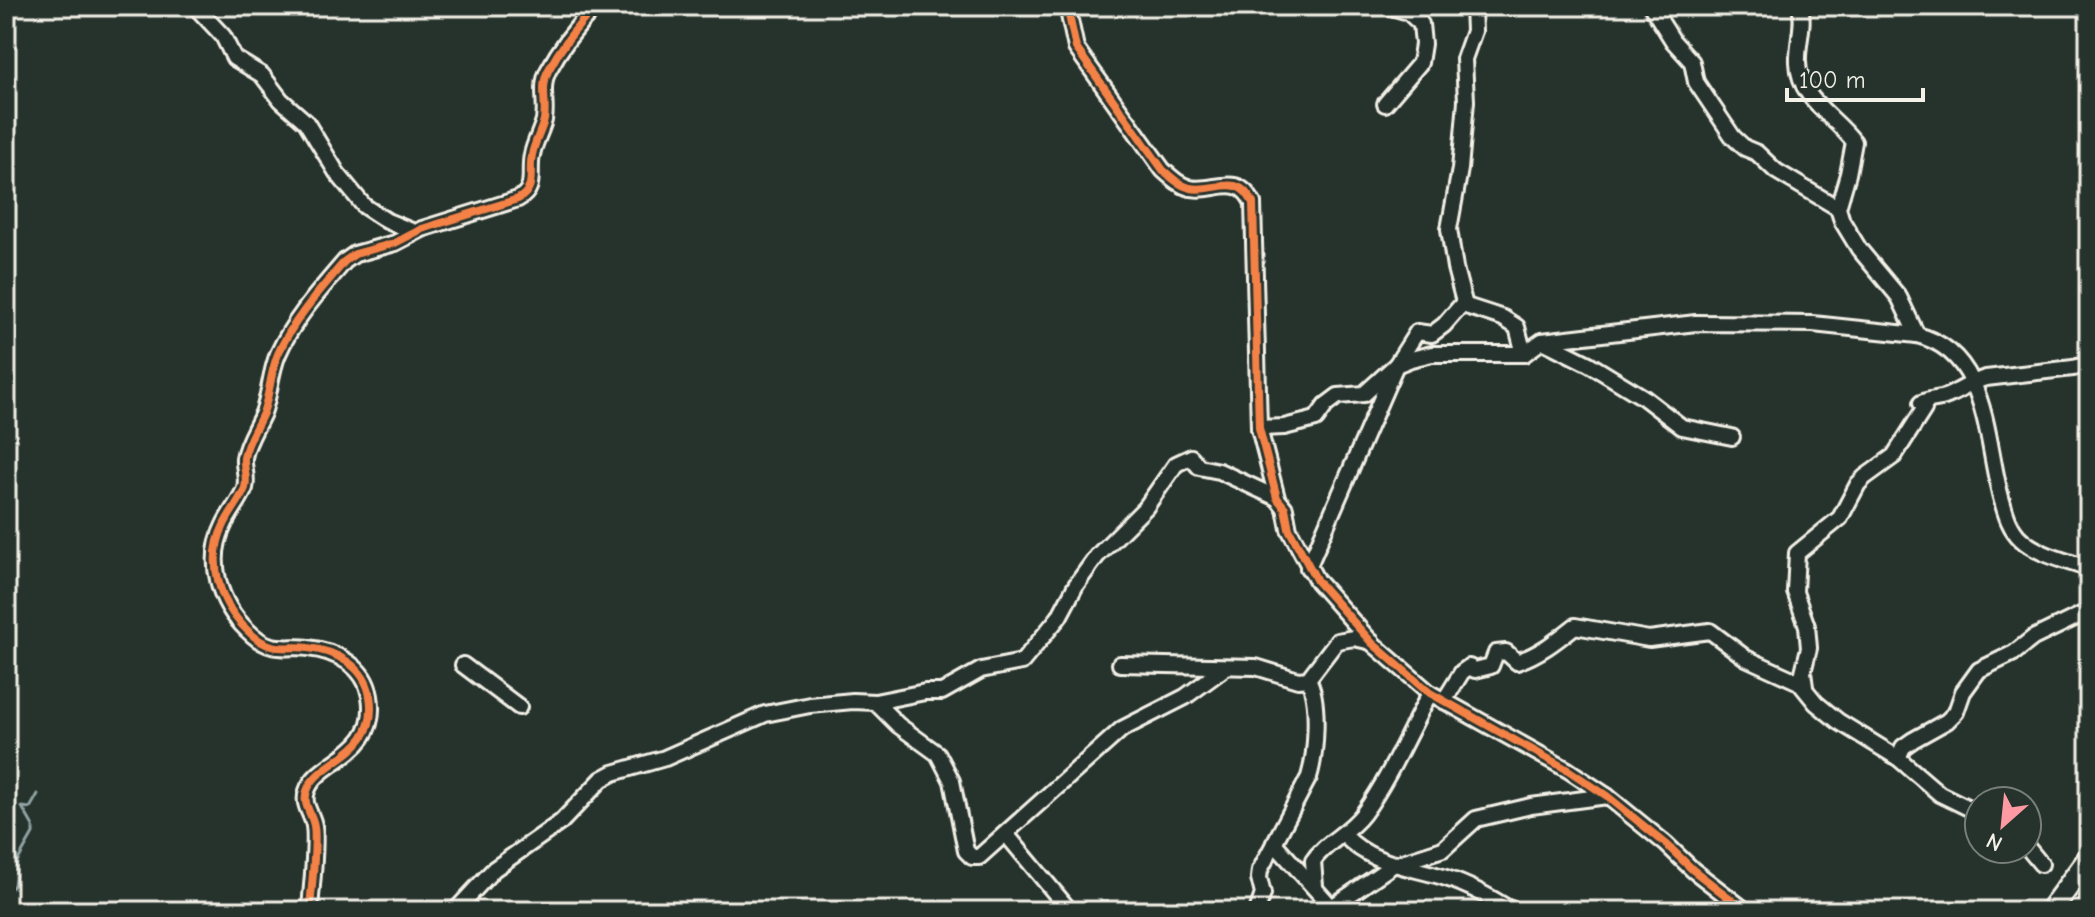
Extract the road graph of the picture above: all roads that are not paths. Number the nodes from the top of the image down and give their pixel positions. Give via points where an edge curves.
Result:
1 (195, 6) edge
2 (596, 6) edge
3 (1067, 6) edge
4 (1388, 6) edge
5 (1473, 6) edge
6 (1651, 6) edge
7 (1800, 6) edge
8 (1385, 104) dead end
9 (1838, 208) junction
10 (414, 232) junction
11 (1463, 305) junction
12 (1917, 335) junction
13 (1542, 341) junction
14 (1524, 354) junction
15 (2089, 364) edge
16 (1396, 365) junction
17 (1972, 381) junction
18 (1259, 428) junction
19 (1732, 437) dead end
20 (1277, 498) junction
21 (1308, 568) junction
22 (2089, 569) edge
23 (2089, 611) edge
24 (1372, 643) junction
25 (1120, 664) dead end
26 (463, 665) dead end
27 (1226, 667) junction
28 (1308, 679) junction
29 (1805, 687) junction
30 (1430, 693) junction
31 (1444, 701) junction
32 (875, 702) junction
33 (519, 707) dead end
34 (1898, 758) junction
35 (1607, 796) junction
36 (1963, 805) edge
37 (1006, 834) junction
38 (1344, 835) junction
39 (1274, 843) junction
40 (2089, 858) edge
41 (1393, 865) junction
42 (1315, 886) junction
43 (1331, 910) edge
44 (310, 911) edge
45 (455, 911) edge
46 (1070, 911) edge
47 (1257, 911) edge
48 (1512, 911) edge
49 (1746, 911) edge
50 (2050, 911) edge

1 - 10 street via 223,36 234,58 262,75 306,122 357,199 374,214
2 - 10 street via 547,72 544,118 526,194
3 - 18 street via 1076,48 1163,170 1193,189 1238,186 1253,203
4 - 8 street via 1408,12 1421,24 1423,44 1420,63
5 - 11 street via 1475,27 1464,59 1460,169 1449,229
6 - 9 street via 1692,62 1696,82 1733,137 1776,171
7 - 9 street via 1800,79 1815,103 1854,142
9 - 12 street via 1859,249 1899,297
10 - 44 street via 345,261 285,340 264,411 244,455 246,485 217,544 220,592 248,630 272,646 335,654 365,679 370,695 369,721 361,739 307,791 314,826
11 - 14 street via 1517,327
11 - 16 street via 1432,334 1417,332
12 - 13 street via 1813,324 1696,323
12 - 17 street via 1954,354
13 - 14 street
13 - 19 street via 1643,397 1682,427
14 - 16 street via 1432,354
15 - 17 street
16 - 18 street via 1364,394 1338,396 1316,419
16 - 21 street
17 - 22 street via 1996,480 2016,534 2030,546
17 - 29 street via 1921,403 1924,409 1894,456 1858,484 1840,518 1797,553 1795,592 1809,648
18 - 20 street
20 - 21 street
20 - 32 street via 1199,467 1191,457 1176,464 1146,507 1085,571 1059,617 1022,662 981,670 942,692
21 - 24 street
23 - 34 street via 1979,670 1956,712 1903,747
24 - 28 street via 1337,641
24 - 30 street
25 - 27 street
26 - 33 street
27 - 28 street via 1256,667
27 - 37 street via 1185,697 1122,729
28 - 39 street via 1315,708 1313,764
29 - 31 street via 1746,658 1710,631 1649,639 1575,626 1531,657 1517,662 1506,652 1496,653 1491,666 1469,667
29 - 34 street via 1826,712
30 - 31 street
30 - 38 street via 1378,790
31 - 35 street
32 - 37 street via 938,754 952,781 966,851 979,857
32 - 45 street via 810,705 765,714 665,758 613,773 561,822 494,869
34 - 36 street via 1940,794
35 - 41 street via 1476,819 1443,849
35 - 49 street
37 - 46 street
38 - 41 street
38 - 42 street via 1313,861
39 - 42 street
39 - 47 street via 1260,870 1263,894
40 - 50 highway
41 - 43 street
41 - 48 street via 1447,878
42 - 43 street

